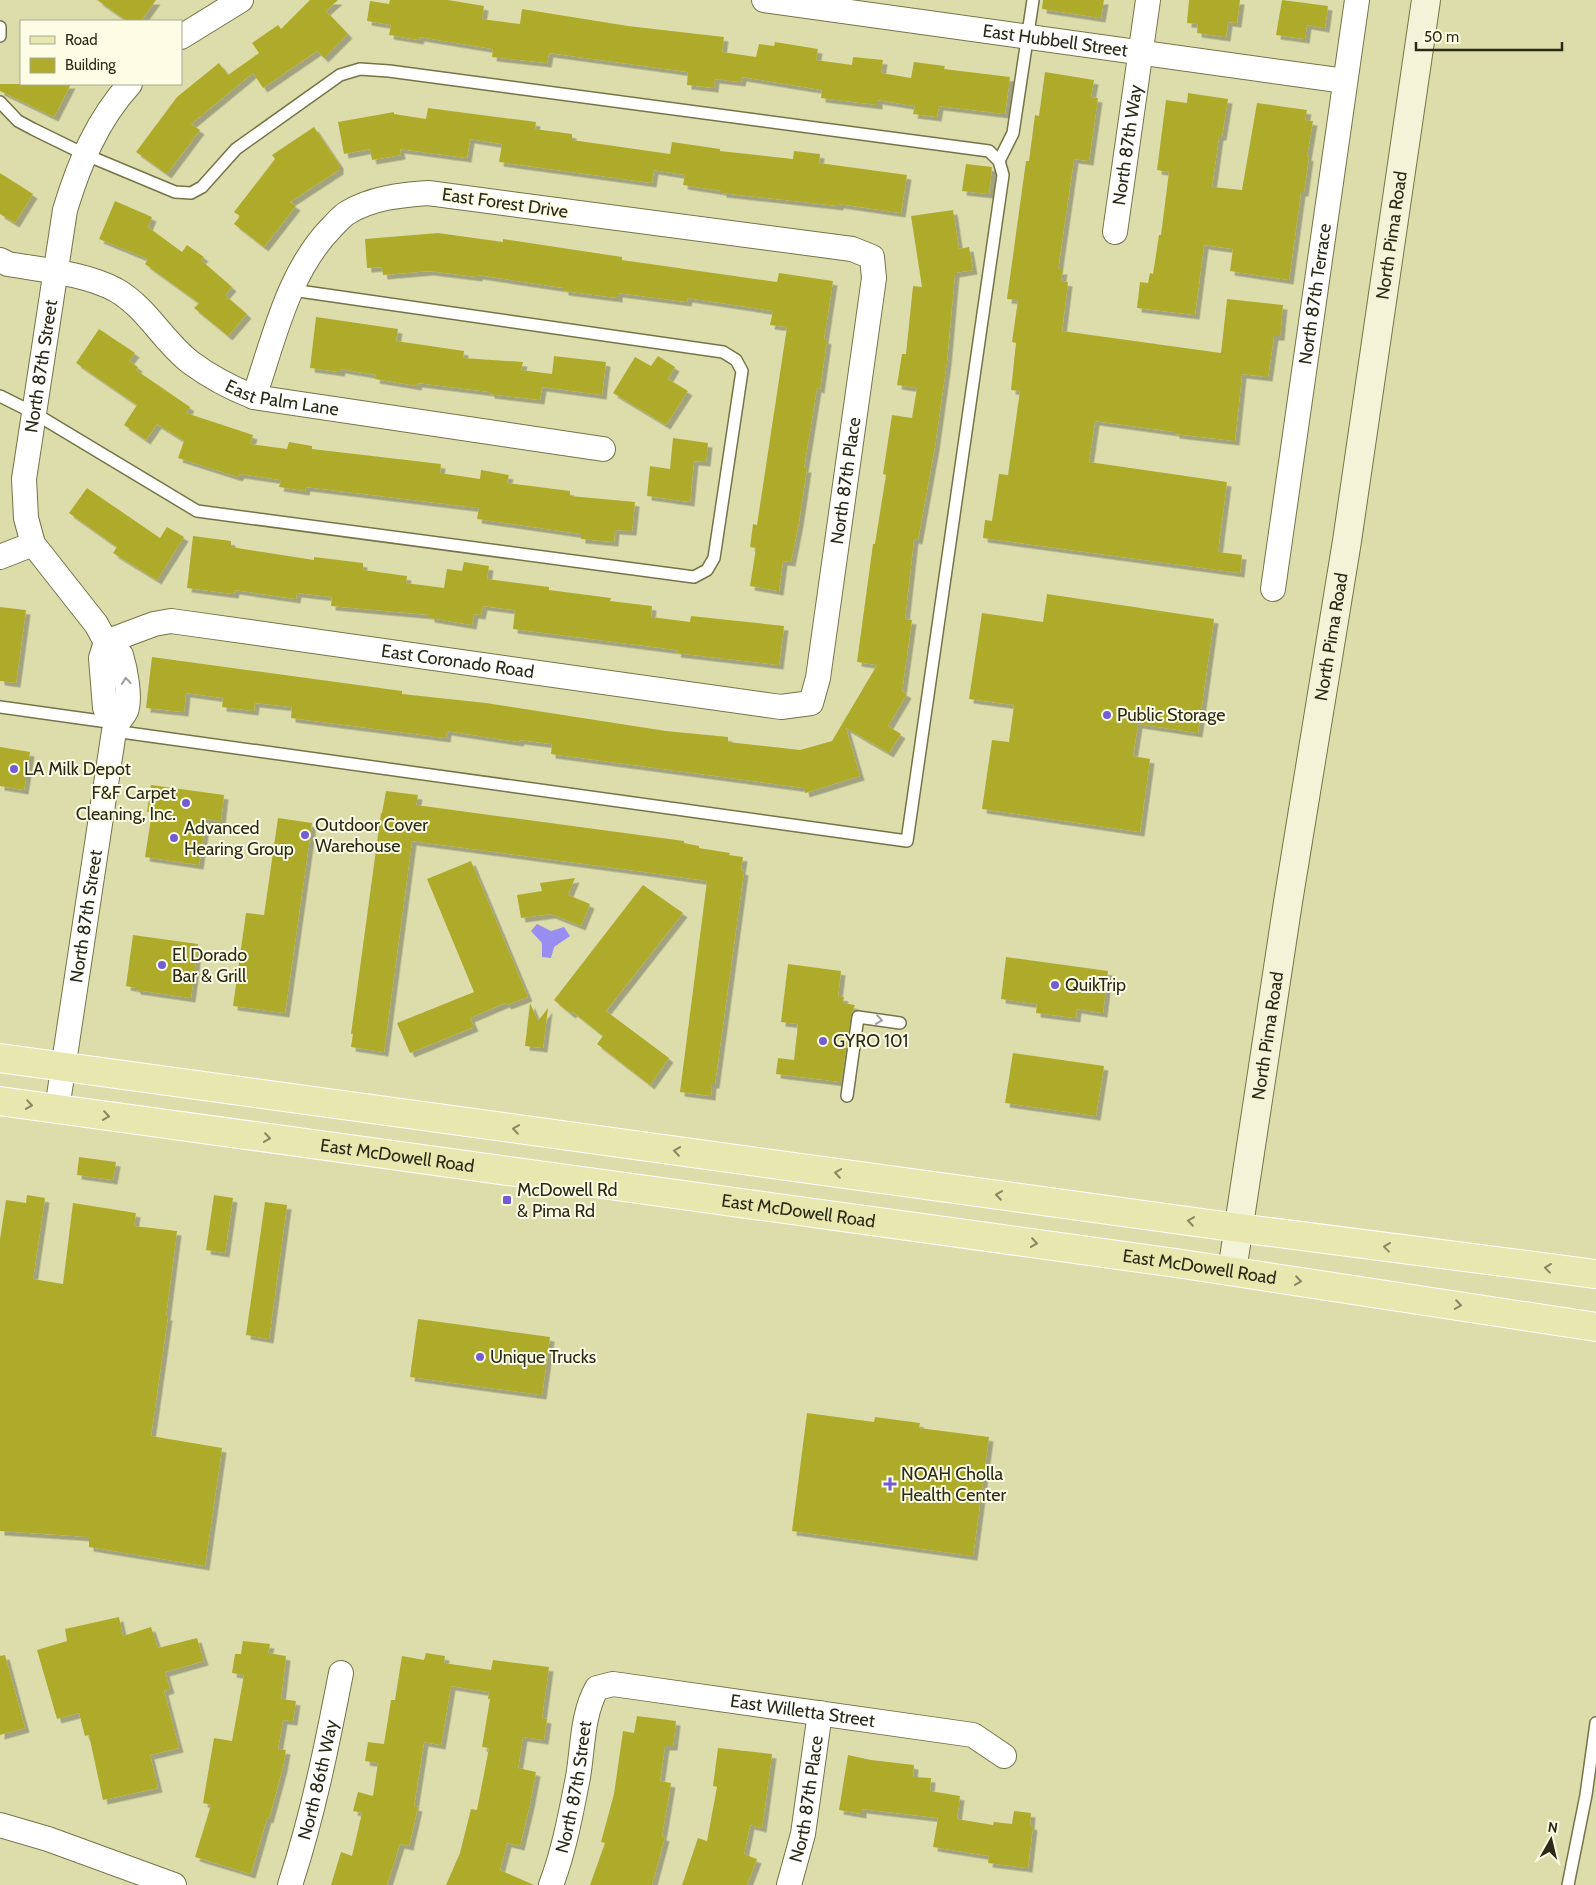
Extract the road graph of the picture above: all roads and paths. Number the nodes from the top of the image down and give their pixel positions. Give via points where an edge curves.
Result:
1 (241, 0) edge
2 (764, 0) edge
3 (1033, 0) edge
4 (1148, 0) edge
5 (1357, 0) edge
6 (1426, 0) edge
7 (211, 8) edge
8 (0, 27) edge
9 (0, 36) edge
10 (182, 36) edge
11 (1028, 37) junction
12 (1140, 53) junction
13 (1345, 81) junction
14 (129, 85) edge
15 (0, 102) edge
16 (84, 154) junction
17 (999, 161) junction
18 (1115, 232) dead end
19 (872, 257) joint
20 (0, 260) edge
21 (55, 273) junction
22 (292, 290) junction
23 (0, 396) edge
24 (254, 397) junction
25 (34, 413) junction
26 (602, 449) dead end
27 (33, 544) junction
28 (0, 557) edge
29 (1273, 589) dead end
30 (106, 642) junction
31 (811, 703) joint
32 (0, 707) edge
33 (115, 727) junction
34 (900, 1023) dead end
35 (0, 1058) edge
36 (64, 1066) junction
37 (847, 1096) dead end
38 (0, 1101) edge
39 (315, 1101) junction
40 (57, 1109) junction
41 (310, 1144) junction
42 (726, 1158) junction
43 (719, 1200) junction
44 (1239, 1228) junction
45 (1232, 1271) junction
46 (1596, 1274) edge
47 (1596, 1326) edge
48 (341, 1673) dead end
49 (597, 1688) joint
50 (820, 1713) junction
51 (1596, 1723) edge
52 (1004, 1756) dead end
53 (0, 1825) edge
54 (174, 1885) edge
55 (290, 1885) edge
56 (551, 1885) edge
57 (789, 1885) edge
58 (1568, 1885) edge

1 - 7 street
2 - 11 street, East Hubbell Street
3 - 11 lane
4 - 12 street, North 87th Way
5 - 13 street, North 87th Terrace
6 - 44 main road, North Pima Road via 1347,541
7 - 10 street
8 - 9 lane
11 - 12 street, East Hubbell Street
11 - 17 lane via 1013,133
12 - 13 street, East Hubbell Street
12 - 18 street, North 87th Way
13 - 29 street, North 87th Terrace
14 - 16 street, North 87th Street via 107,114
15 - 16 lane via 18,121
16 - 17 lane via 175,192 191,193 202,187 236,149 340,75 360,69 389,70 989,151
16 - 21 street, North 87th Street via 65,210
17 - 33 lane via 1003,175 907,841
19 - 22 street, East Forest Drive via 852,249 428,192 388,197 346,213 321,238 303,263
19 - 31 street, North 87th Place via 874,278 818,678
20 - 21 street, East Palm Lane
21 - 24 street, East Palm Lane via 81,278 129,299 190,362 227,386
21 - 25 street, North 87th Street
22 - 24 street, East Forest Drive
22 - 25 lane via 723,352 736,360 742,371 714,558 707,570 694,576 197,511
23 - 25 lane
24 - 26 street, East Palm Lane
25 - 27 street, North 87th Street via 24,497
27 - 28 street
27 - 30 street, North 87th Street via 96,624
30 - 31 street, East Coronado Road via 171,621 781,707
30 - 33 street, North 87th Street via 121,655 127,686 126,710
32 - 33 lane
33 - 36 street, North 87th Street
37 -> 34 lane via 858,1017
35 - 36 main road
36 - 39 main road
36 - 40 street, North 87th Street
38 -> 40 main road, East McDowell Road
39 - 41 main road
42 -> 39 main road
40 -> 41 main road, East McDowell Road
41 - 43 main road, East McDowell Road
42 - 43 main road
44 -> 42 main road
43 -> 45 main road, East McDowell Road
44 - 45 main road, North Pima Road
46 -> 44 main road
45 -> 47 main road, East McDowell Road
48 - 55 street, North 86th Way via 318,1790
49 - 50 street, East Willetta Street via 613,1684
49 - 56 street, North 87th Street via 589,1702 578,1777
50 - 52 street, East Willetta Street via 973,1735
50 - 57 street, North 87th Place via 803,1834
51 - 58 lane via 1586,1796
53 - 54 street

